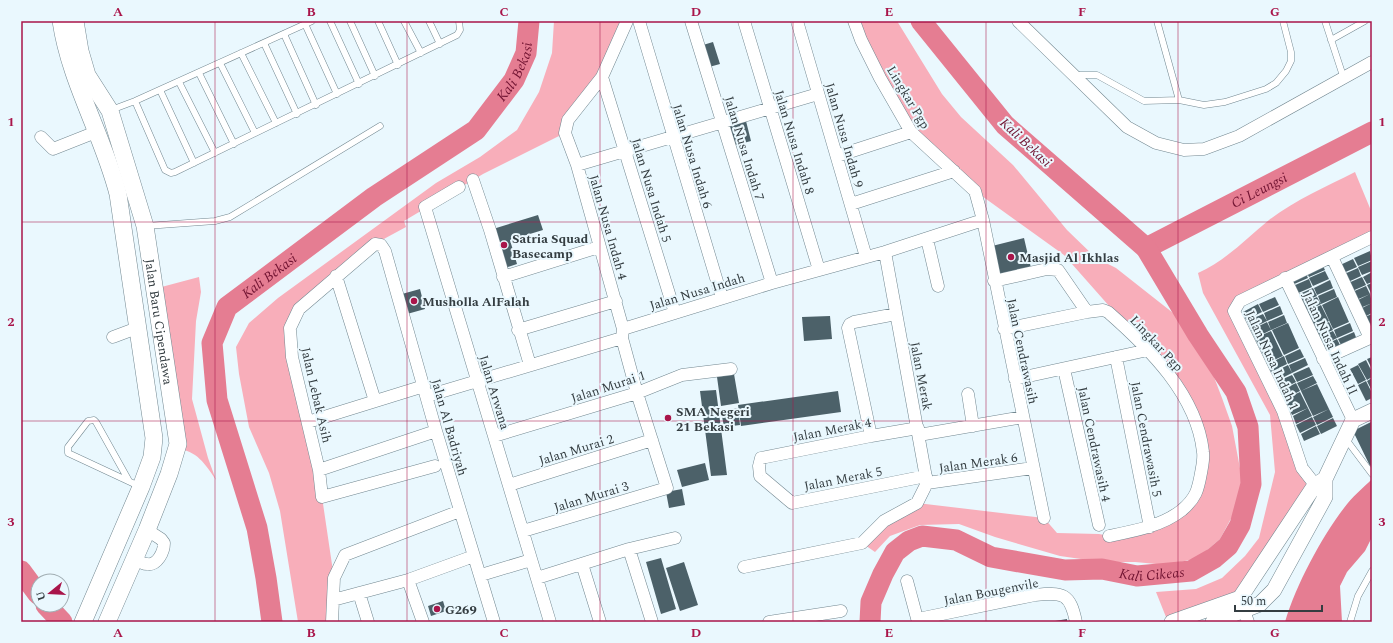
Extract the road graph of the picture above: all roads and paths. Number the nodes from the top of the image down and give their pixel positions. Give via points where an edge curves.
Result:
1 (61, 21) edge
2 (75, 21) edge
3 (312, 21) edge
4 (330, 21) edge
5 (350, 21) edge
6 (378, 21) edge
7 (404, 21) edge
8 (429, 21) edge
9 (459, 21) edge
10 (626, 21) edge
11 (639, 21) edge
12 (744, 21) edge
13 (797, 21) edge
14 (854, 21) edge
15 (1018, 21) edge
16 (1157, 21) edge
17 (1283, 21) edge
18 (1325, 21) edge
19 (1365, 21) edge
20 (696, 22) edge
21 (305, 24) junction
22 (284, 34) junction
23 (1331, 40) junction
24 (264, 44) junction
25 (440, 44) junction
26 (241, 53) junction
27 (421, 53) junction
28 (1372, 62) edge
29 (220, 63) junction
30 (398, 65) junction
31 (199, 73) junction
32 (1074, 75) junction
33 (375, 76) junction
34 (602, 77) junction
35 (1344, 79) junction
36 (179, 82) junction
37 (359, 84) junction
38 (160, 90) junction
39 (338, 94) junction
40 (818, 94) junction
41 (1179, 100) junction
42 (135, 101) junction
43 (316, 105) junction
44 (770, 107) junction
45 (110, 111) junction
46 (297, 114) junction
47 (722, 122) junction
48 (276, 123) junction
49 (380, 126) dead end
50 (96, 132) junction
51 (911, 132) junction
52 (256, 134) junction
53 (41, 137) dead end
54 (673, 137) junction
55 (234, 144) junction
56 (626, 151) junction
57 (215, 153) junction
58 (836, 156) junction
59 (194, 163) junction
60 (577, 165) junction
61 (954, 171) junction
62 (473, 180) dead end
63 (459, 187) dead end
64 (975, 190) joint
65 (850, 204) junction
66 (983, 220) junction
67 (145, 226) junction
68 (1372, 237) edge
69 (926, 239) junction
70 (375, 244) joint
71 (599, 247) junction
72 (885, 252) junction
73 (866, 257) junction
74 (1332, 257) junction
75 (818, 270) junction
76 (336, 276) junction
77 (503, 277) junction
78 (1285, 278) junction
79 (994, 280) junction
80 (772, 283) junction
81 (938, 286) dead end
82 (154, 289) junction
83 (132, 294) junction
84 (722, 298) junction
85 (616, 300) junction
86 (1087, 312) junction
87 (675, 313) junction
88 (896, 314) junction
89 (137, 328) junction
90 (1004, 329) junction
91 (518, 330) junction
92 (623, 333) junction
93 (113, 337) dead end
94 (1371, 337) edge
95 (1148, 350) junction
96 (1116, 357) junction
97 (1323, 359) junction
98 (530, 365) junction
99 (731, 369) dead end
100 (1064, 369) junction
101 (1015, 379) junction
102 (477, 380) junction
103 (425, 391) junction
104 (637, 393) junction
105 (968, 394) dead end
106 (375, 401) junction
107 (1372, 411) edge
108 (1023, 417) junction
109 (1353, 420) junction
110 (308, 422) junction
111 (973, 426) junction
112 (436, 431) junction
113 (918, 431) junction
114 (494, 436) junction
115 (871, 436) junction
116 (1344, 436) junction
117 (652, 440) junction
118 (435, 466) dead end
119 (759, 466) joint
120 (1034, 468) junction
121 (319, 470) junction
122 (1371, 472) edge
123 (927, 480) junction
124 (1320, 482) junction
125 (135, 484) junction
126 (509, 485) junction
127 (666, 488) joint
128 (460, 512) junction
129 (1044, 518) dead end
130 (1098, 525) dead end
131 (1150, 527) junction
132 (147, 530) junction
133 (523, 531) junction
134 (1109, 536) dead end
135 (675, 538) dead end
136 (630, 549) junction
137 (474, 556) junction
138 (135, 559) junction
139 (532, 560) junction
140 (582, 564) junction
141 (744, 567) dead end
142 (1372, 571) edge
143 (481, 575) junction
144 (537, 578) junction
145 (408, 580) junction
146 (907, 581) dead end
147 (1364, 584) junction
148 (1372, 585) edge
149 (359, 593) junction
150 (333, 600) junction
151 (840, 611) dead end
152 (1244, 611) edge
153 (85, 619) edge
154 (918, 621) edge
155 (107, 622) edge
156 (332, 622) edge
157 (368, 622) edge
158 (423, 622) edge
159 (494, 622) edge
160 (550, 622) edge
161 (600, 622) edge
162 (652, 622) edge
163 (769, 622) edge
164 (1076, 622) edge
165 (1172, 622) edge
166 (1214, 622) edge
167 (1350, 622) edge

1 - 50 main road, Jalan Baru Cipendawa via 64,46 74,78
2 - 45 main road, Jalan Baru Cipendawa via 87,75
3 - 21 lane
4 - 37 lane
5 - 33 lane
6 - 30 lane
7 - 27 lane
8 - 25 lane
9 - 25 lane via 460,30 457,35
10 - 34 street
11 - 54 street, Jalan Nusa Indah 6
12 - 44 street, Jalan Nusa Indah 8
13 - 40 street, Jalan Nusa Indah 9
14 - 51 street, Lingkar Pgp via 880,78
15 - 32 street
16 - 41 lane
17 - 41 lane via 1292,52 1291,61 1276,83 1266,89 1225,102 1204,105
18 - 23 lane
19 - 23 lane
20 - 47 street, Jalan Nusa Indah 7
21 - 22 lane
21 - 39 lane
22 - 24 lane
22 - 43 lane
23 - 35 lane
24 - 26 lane
24 - 46 lane
25 - 27 lane
26 - 29 lane
26 - 48 lane
27 - 30 lane
28 - 35 street
29 - 31 lane
29 - 52 lane
30 - 33 lane
31 - 36 lane
31 - 55 lane
32 - 35 street via 1127,127 1156,143 1184,150 1204,149 1239,136
32 - 41 lane via 1097,75 1144,102
33 - 37 lane
34 - 56 street, Jalan Nusa Indah 5
34 - 60 street, Jalan Nusa Indah 4 via 568,120 565,133
36 - 38 lane
36 - 57 lane
37 - 39 lane
38 - 42 lane
38 - 59 lane
39 - 43 lane
40 - 44 street
40 - 58 street, Jalan Nusa Indah 9
42 - 45 lane
42 - 59 lane via 165,170 176,172
43 - 46 lane
44 - 47 street
44 - 75 street, Jalan Nusa Indah 8
45 - 67 main road, Jalan Baru Cipendawa
46 - 48 lane
47 - 54 street
47 - 80 street, Jalan Nusa Indah 7
48 - 52 lane
49 - 67 lane via 230,218
50 - 53 street via 53,149
50 - 83 main road, Jalan Baru Cipendawa via 118,194
51 - 58 street
51 - 61 street, Lingkar Pgp
52 - 55 lane
54 - 56 street
54 - 84 street, Jalan Nusa Indah 6
55 - 57 lane
56 - 60 street
56 - 87 street, Jalan Nusa Indah 5
57 - 59 lane
58 - 65 street, Jalan Nusa Indah 9
60 - 71 street, Jalan Nusa Indah 4
61 - 64 street, Lingkar Pgp
61 - 65 street
62 - 77 street
63 - 102 street, Jalan Arwana via 425,208
64 - 66 street, Jalan Cendrawasih
65 - 73 street, Jalan Nusa Indah 9
66 - 69 street, Jalan Nusa Indah
66 - 79 street, Jalan Cendrawasih
67 - 82 main road, Jalan Baru Cipendawa
68 - 74 street, Jalan Nusa Indah 1
69 - 72 street, Jalan Nusa Indah
69 - 81 street
70 - 76 street, Jalan Lebak Asih
70 - 103 street, Jalan Al Badriyah via 381,245 385,251
71 - 77 street
71 - 85 street, Jalan Nusa Indah 4
72 - 73 street, Jalan Nusa Indah
72 - 88 street, Jalan Merak
73 - 75 street, Jalan Nusa Indah
74 - 78 street, Jalan Nusa Indah 1
74 - 94 street
75 - 80 street, Jalan Nusa Indah
76 - 106 street
76 - 110 street, Jalan Lebak Asih via 299,309 290,328 292,357
77 - 91 street
78 - 97 street, Jalan Nusa Indah II
78 - 124 street, Jalan Nusa Indah 1 via 1240,300 1234,311 1283,411 1302,468
79 - 86 street via 1047,269 1058,270
79 - 90 street, Jalan Cendrawasih
80 - 84 street, Jalan Nusa Indah
82 - 83 main road
82 - 132 main road, Jalan Baru Cipendawa via 178,444
83 - 89 main road, Jalan Baru Cipendawa
84 - 87 street, Jalan Nusa Indah
85 - 91 street
85 - 92 street, Jalan Nusa Indah 4
86 - 90 street, Lingkar Pgp
86 - 95 street, Lingkar Pgp via 1108,312
87 - 92 street, Jalan Nusa Indah
88 - 113 street, Jalan Merak
88 - 115 street via 854,322 848,328
89 - 93 street
89 - 125 main road, Jalan Baru Cipendawa via 154,438 152,457
90 - 101 street, Jalan Cendrawasih
91 - 98 street
92 - 98 street, Jalan Nusa Indah
92 - 104 street, Jalan Nusa Indah 4
94 - 97 street
95 - 96 street
95 - 131 street, Lingkar Pgp via 1181,391 1198,430 1204,453 1198,493 1182,510
96 - 100 street
96 - 131 street, Jalan Cendrawasih 5
97 - 109 street, Jalan Nusa Indah II
98 - 102 street, Jalan Nusa Indah
99 - 104 street, Jalan Murai 1 via 682,376
100 - 101 street
100 - 130 street, Jalan Cendrawasih 4
101 - 108 street, Jalan Cendrawasih
102 - 103 street, Jalan Nusa Indah
102 - 114 street, Jalan Arwana
103 - 106 street, Jalan Nusa Indah
103 - 112 street, Jalan Al Badriyah
104 - 114 street, Jalan Murai 1
104 - 117 street, Jalan Nusa Indah 4
105 - 111 street
106 - 110 street, Jalan Nusa Indah
107 - 109 street
108 - 111 street, Jalan Merak 4
108 - 120 street, Jalan Cendrawasih
109 - 116 street
110 - 121 street, Jalan Lebak Asih
111 - 113 street, Jalan Merak 4
112 - 121 street
112 - 128 street, Jalan Al Badriyah
113 - 115 street, Jalan Merak 4
113 - 123 street, Jalan Merak
114 - 126 street, Jalan Arwana
115 - 119 street, Jalan Merak 4 via 761,458
116 - 122 lane
116 - 124 street
117 - 126 street, Jalan Murai 2
117 - 127 street, Jalan Nusa Indah 4
118 - 121 street, Jalan Lebak Asih via 322,497
119 - 123 street, Jalan Merak 5 via 760,476 792,503
120 - 123 street, Jalan Merak 6
120 - 129 street, Jalan Cendrawasih
123 - 141 street via 917,503 884,521 862,543
124 - 152 street
124 - 152 street via 1325,497 1274,590 1260,604
125 - 125 lane via 68,454 68,447 88,421 96,422
125 - 153 main road, Jalan Baru Cipendawa
126 - 133 street, Jalan Arwana
127 - 133 street, Jalan Murai 3
128 - 137 street, Jalan Al Badriyah
128 - 150 street via 345,555 334,578
131 - 134 street, Lingkar Pgp
132 - 138 main road, Jalan Baru Cipendawa
132 - 138 street via 161,539 164,543 163,550 152,564
133 - 139 street, Jalan Arwana
135 - 136 street
136 - 140 street
136 - 162 street
137 - 143 street, Jalan Al Badriyah
137 - 145 street
138 - 155 main road, Jalan Baru Cipendawa
139 - 143 street
139 - 144 street, Jalan Arwana
140 - 144 street
140 - 161 street
142 - 147 lane
143 - 159 street, Jalan Al Badriyah
144 - 160 street, Jalan Arwana
145 - 149 street
145 - 158 street
146 - 154 street, Jalan Bougenvile
147 - 148 lane
147 - 167 lane
149 - 150 street
149 - 157 street
150 - 156 street
151 - 163 street
152 - 165 street
152 - 166 street
154 - 164 street, Jalan Bougenvile via 1052,593 1065,597 1073,605

